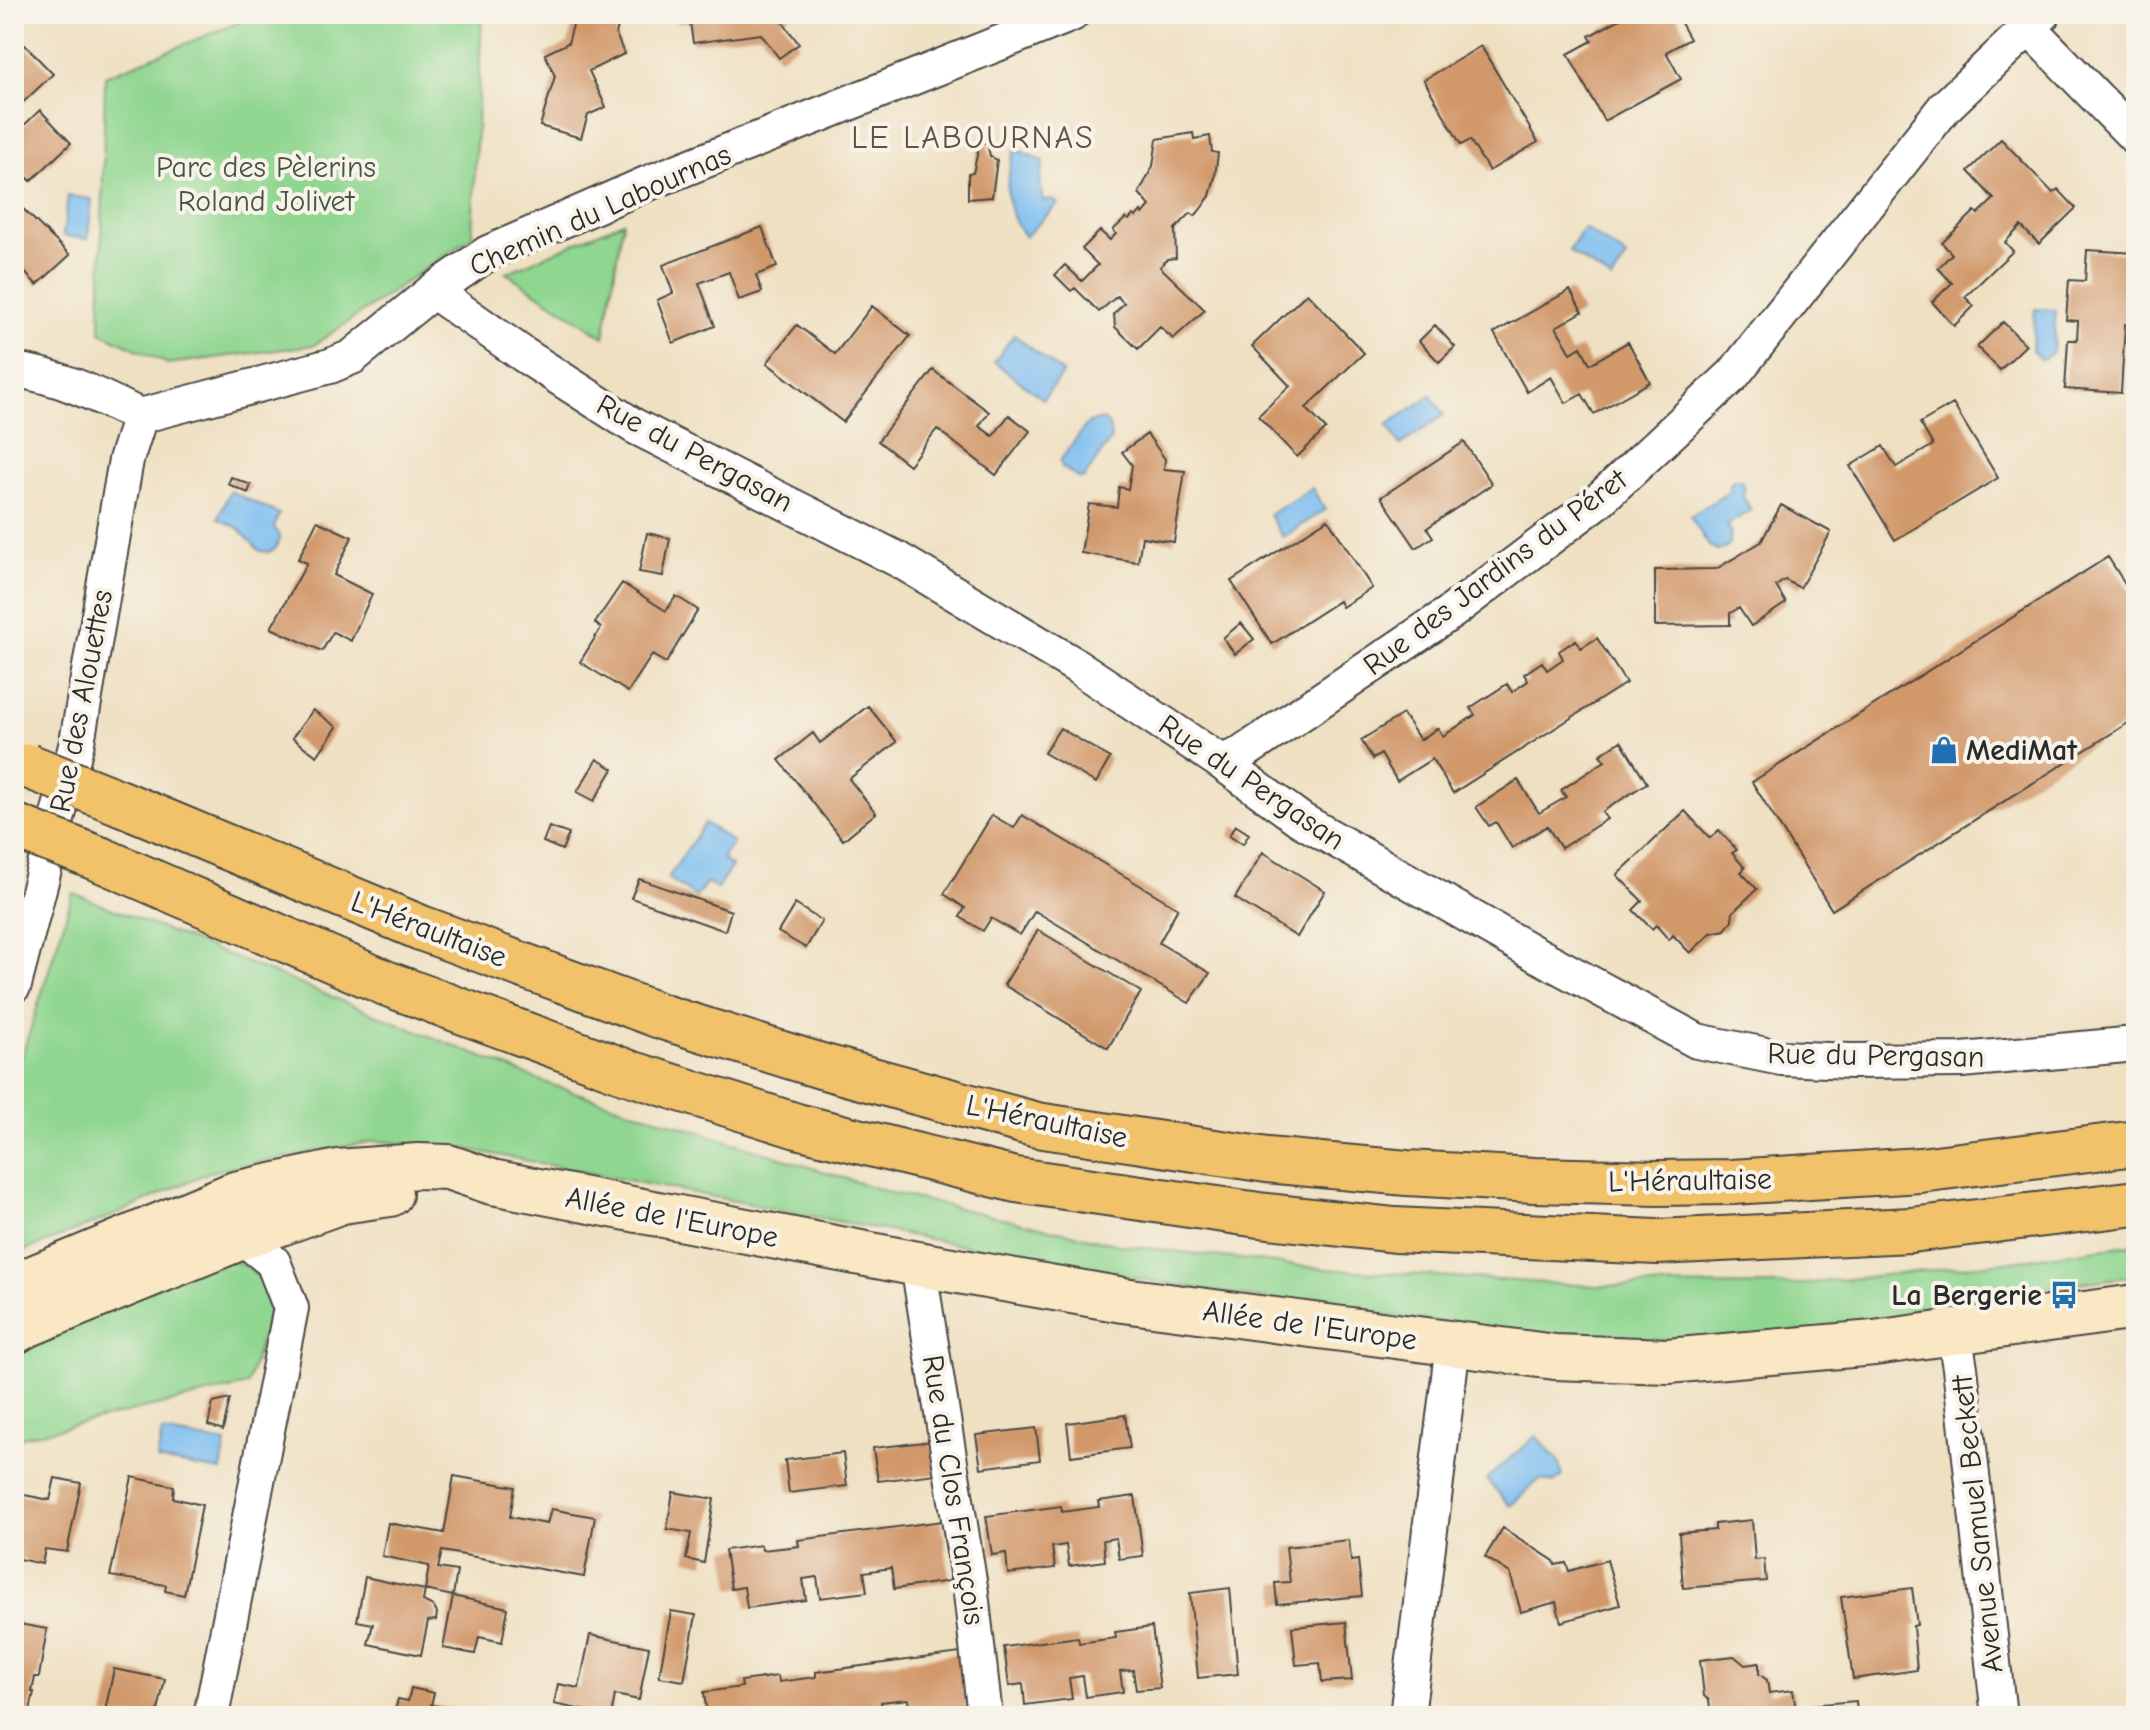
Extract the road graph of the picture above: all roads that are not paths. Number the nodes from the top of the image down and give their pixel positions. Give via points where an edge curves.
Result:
1 (1072, 14) edge
2 (2036, 21) edge
3 (2136, 138) edge
4 (433, 291) junction
5 (14, 370) edge
6 (140, 416) junction
7 (1221, 762) junction
8 (21, 764) edge
9 (14, 826) edge
10 (14, 985) edge
11 (2136, 1044) edge
12 (2136, 1143) edge
13 (492, 1182) junction
14 (2136, 1203) edge
15 (242, 1237) junction
16 (918, 1264) junction
17 (14, 1286) edge
18 (2136, 1307) edge
19 (14, 1332) edge
20 (1954, 1332) junction
21 (1453, 1344) junction
22 (211, 1716) edge
23 (985, 1716) edge
24 (1407, 1716) edge
25 (1999, 1716) edge

1 - 4 street, Chemin du Labournas via 646,184 488,253
2 - 3 street, Rue des Jardins du Péret
2 - 7 street, Rue des Jardins du Péret via 1944,108 1733,375 1597,502 1450,613 1241,754
4 - 6 street, Chemin du Labournas via 352,357
4 - 7 street, Rue du Pergasan via 634,426 899,560 1075,665
5 - 6 street via 41,373
6 - 10 street, Rue des Alouettes via 126,460 77,742
7 - 11 street, Rue du Pergasan via 1301,820 1697,1041 1781,1058 1851,1061 1962,1060
8 - 12 highway, L'Héraultaise, bridge via 421,928 663,1017 1037,1125 1267,1160 1423,1174 1657,1183 1920,1170
9 - 14 highway, L'Héraultaise, bridge via 388,984 627,1072 797,1126 1016,1180 1395,1230 1657,1242 1911,1230
13 - 15 street, Allée de l'Europe via 342,1201
13 - 16 street, Allée de l'Europe
13 - 17 street, Allée de l'Europe via 448,1167 418,1166 338,1172 235,1194
15 - 19 street, Allée de l'Europe
15 - 22 street via 273,1262 291,1308
16 - 21 street, Allée de l'Europe via 1123,1300
16 - 23 street, Rue du Clos François via 971,1593
18 - 20 street, Allée de l'Europe
20 - 21 street, Allée de l'Europe via 1668,1361 1555,1357
20 - 25 street, Avenue Samuel Beckett
21 - 24 street

